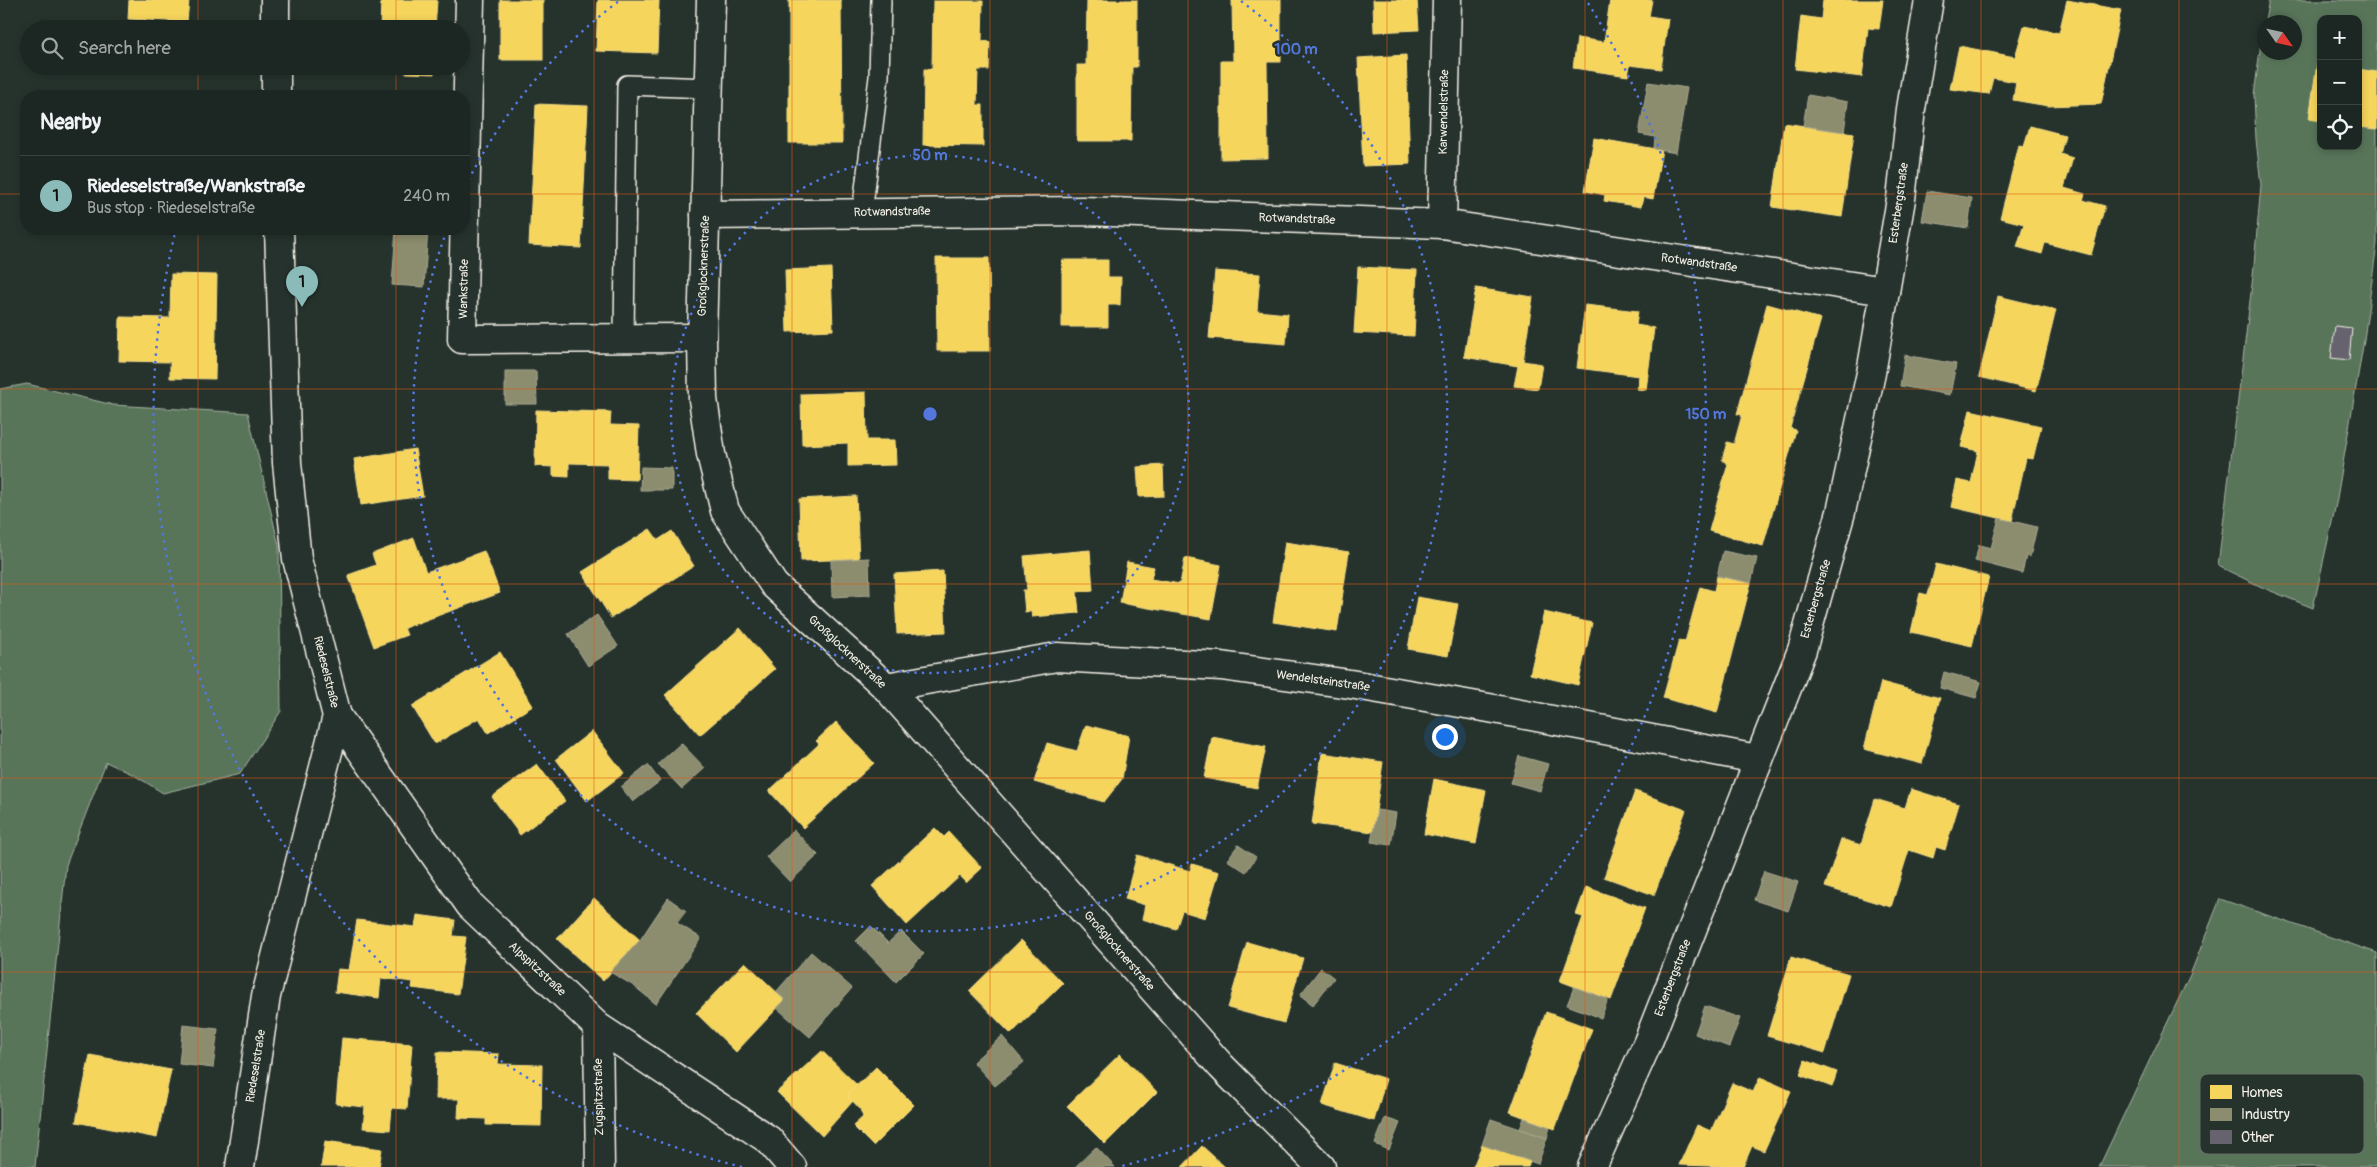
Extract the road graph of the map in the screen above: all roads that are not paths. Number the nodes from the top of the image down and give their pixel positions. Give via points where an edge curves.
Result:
1 (275, 0) edge
2 (470, 0) edge
3 (711, 0) edge
4 (881, 0) edge
5 (1447, 0) edge
6 (1929, 0) edge
7 (275, 20) edge
8 (470, 20) edge
9 (276, 75) edge
10 (468, 75) edge
11 (709, 88) junction
12 (276, 90) edge
13 (468, 90) edge
14 (862, 213) junction
15 (705, 215) junction
16 (1442, 224) junction
17 (279, 235) edge
18 (464, 235) edge
19 (1885, 290) junction
20 (624, 338) junction
21 (702, 338) junction
22 (886, 688) junction
23 (337, 716) junction
24 (1757, 759) junction
25 (598, 1027) junction
26 (240, 1167) edge
27 (600, 1167) edge
28 (792, 1167) edge
29 (1321, 1167) edge
30 (1592, 1167) edge

1 - 7 street
2 - 8 street, Wankstraße
3 - 11 street, Großglocknerstraße
4 - 14 lane via 879,76
5 - 16 street, Karwendelstraße
6 - 19 street, Esterbergstraße
9 - 12 street
10 - 13 street, Wankstraße
11 - 15 street, Großglocknerstraße
11 - 20 lane via 627,85
14 - 15 street, Rotwandstraße
14 - 16 street, Rotwandstraße via 1083,211
15 - 21 street, Großglocknerstraße
16 - 19 street, Rotwandstraße
17 - 23 street, Riedeselstraße via 287,463 297,559
18 - 20 street, Wankstraße via 462,339
19 - 24 street, Esterbergstraße via 1871,373 1835,532 1802,650
20 - 21 street, Wankstraße
21 - 22 street, Großglocknerstraße via 703,399 711,454 725,511 774,585
22 - 24 street, Wendelsteinstraße via 1057,657 1221,666 1480,706
22 - 29 street, Großglocknerstraße via 1221,1066
23 - 25 street, Alpspitzstraße via 459,893
23 - 26 street, Riedeselstraße via 266,996
24 - 30 street, Esterbergstraße via 1648,1042
25 - 27 street, Zugspitzstraße
25 - 28 street, Alpspitzstraße via 769,1140

